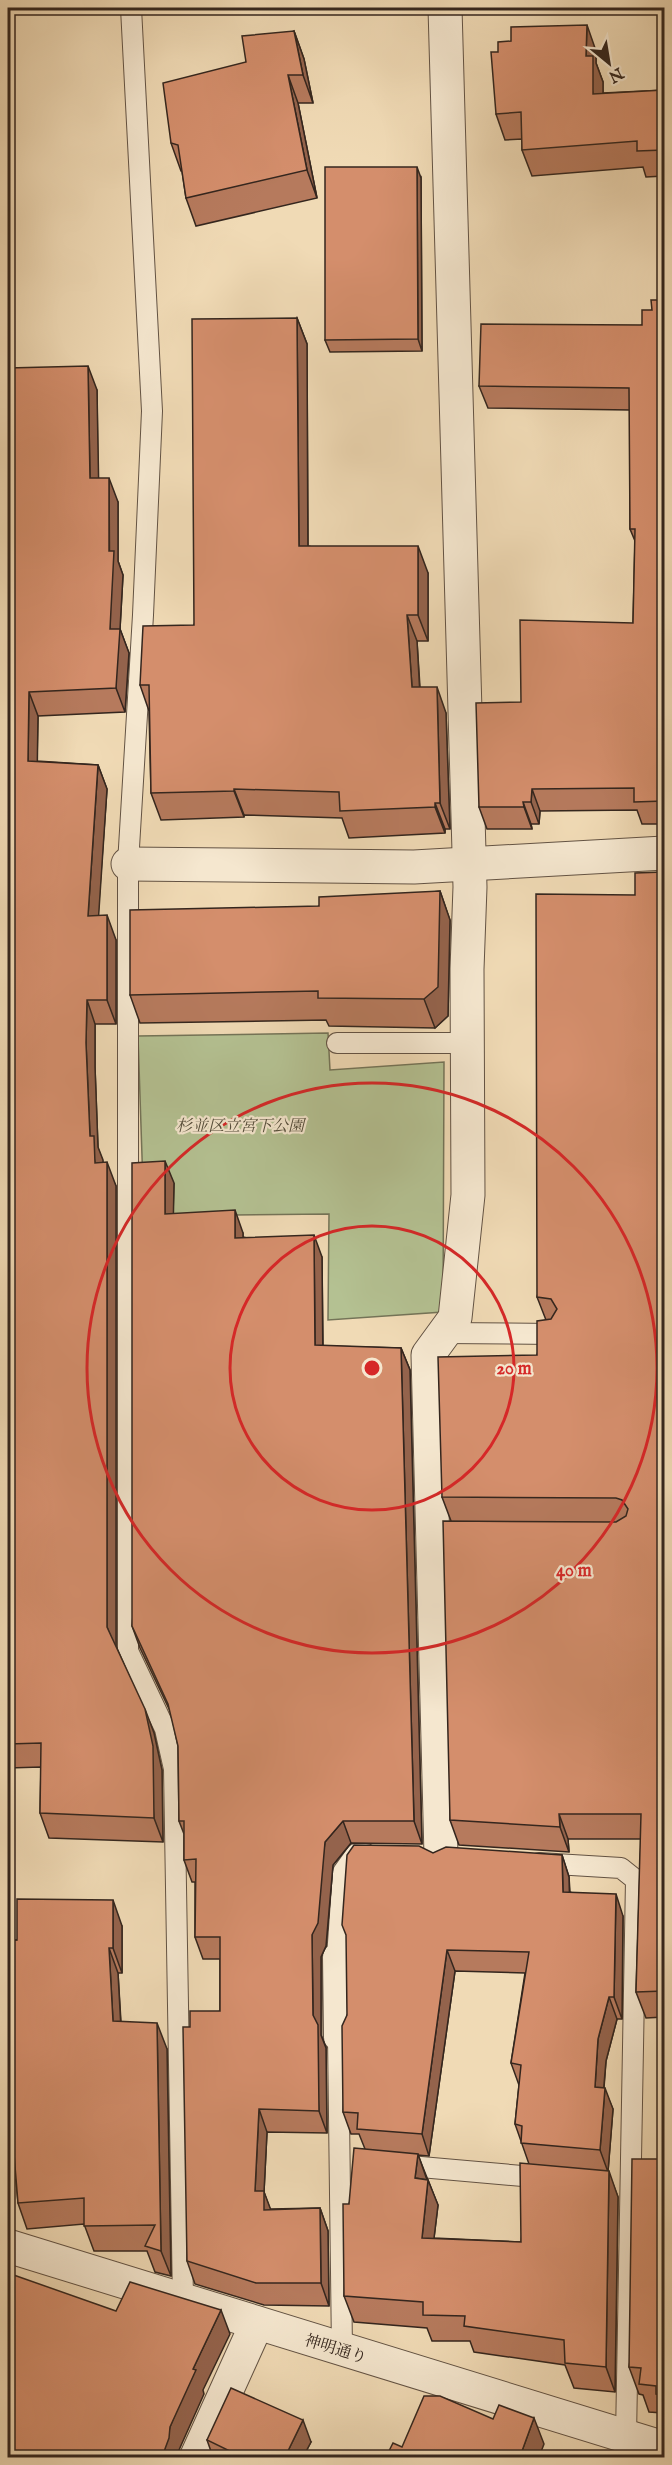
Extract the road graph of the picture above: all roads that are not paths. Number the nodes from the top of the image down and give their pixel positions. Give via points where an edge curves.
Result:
1 (131, 8) edge
2 (445, 8) edge
3 (664, 853) edge
4 (128, 864) junction
5 (469, 864) junction
6 (337, 1043) dead end
7 (467, 1043) junction
8 (444, 1333) junction
9 (554, 1334) edge
10 (388, 1855) edge
11 (442, 1856) edge
12 (520, 1861) edge
13 (337, 1957) joint
14 (338, 2037) joint
15 (341, 2160) junction
16 (561, 2180) edge
17 (607, 2184) edge
18 (630, 2186) junction
19 (8, 2246) edge
20 (183, 2300) junction
21 (257, 2323) junction
22 (342, 2350) junction
23 (626, 2437) junction
24 (664, 2448) edge
25 (196, 2457) edge

1 - 4 lane via 152,411
2 - 5 street
3 - 5 street
4 - 5 street via 414,867
4 - 20 lane via 128,1651 165,1729 174,1769
5 - 7 street
6 - 7 lane
7 - 8 street via 468,1195 455,1318
8 - 9 lane
8 - 11 street via 428,1355 444,1534
10 - 13 lane via 356,1854 343,1872
12 - 18 lane via 621,1868 636,1880
13 - 14 street
14 - 15 lane
15 - 16 lane
15 - 22 lane
17 - 18 lane
18 - 23 lane
19 - 20 street, 神明通り
20 - 21 street, 神明通り
21 - 22 street, 神明通り
21 - 25 street
22 - 23 street, 神明通り
23 - 24 street, 神明通り

